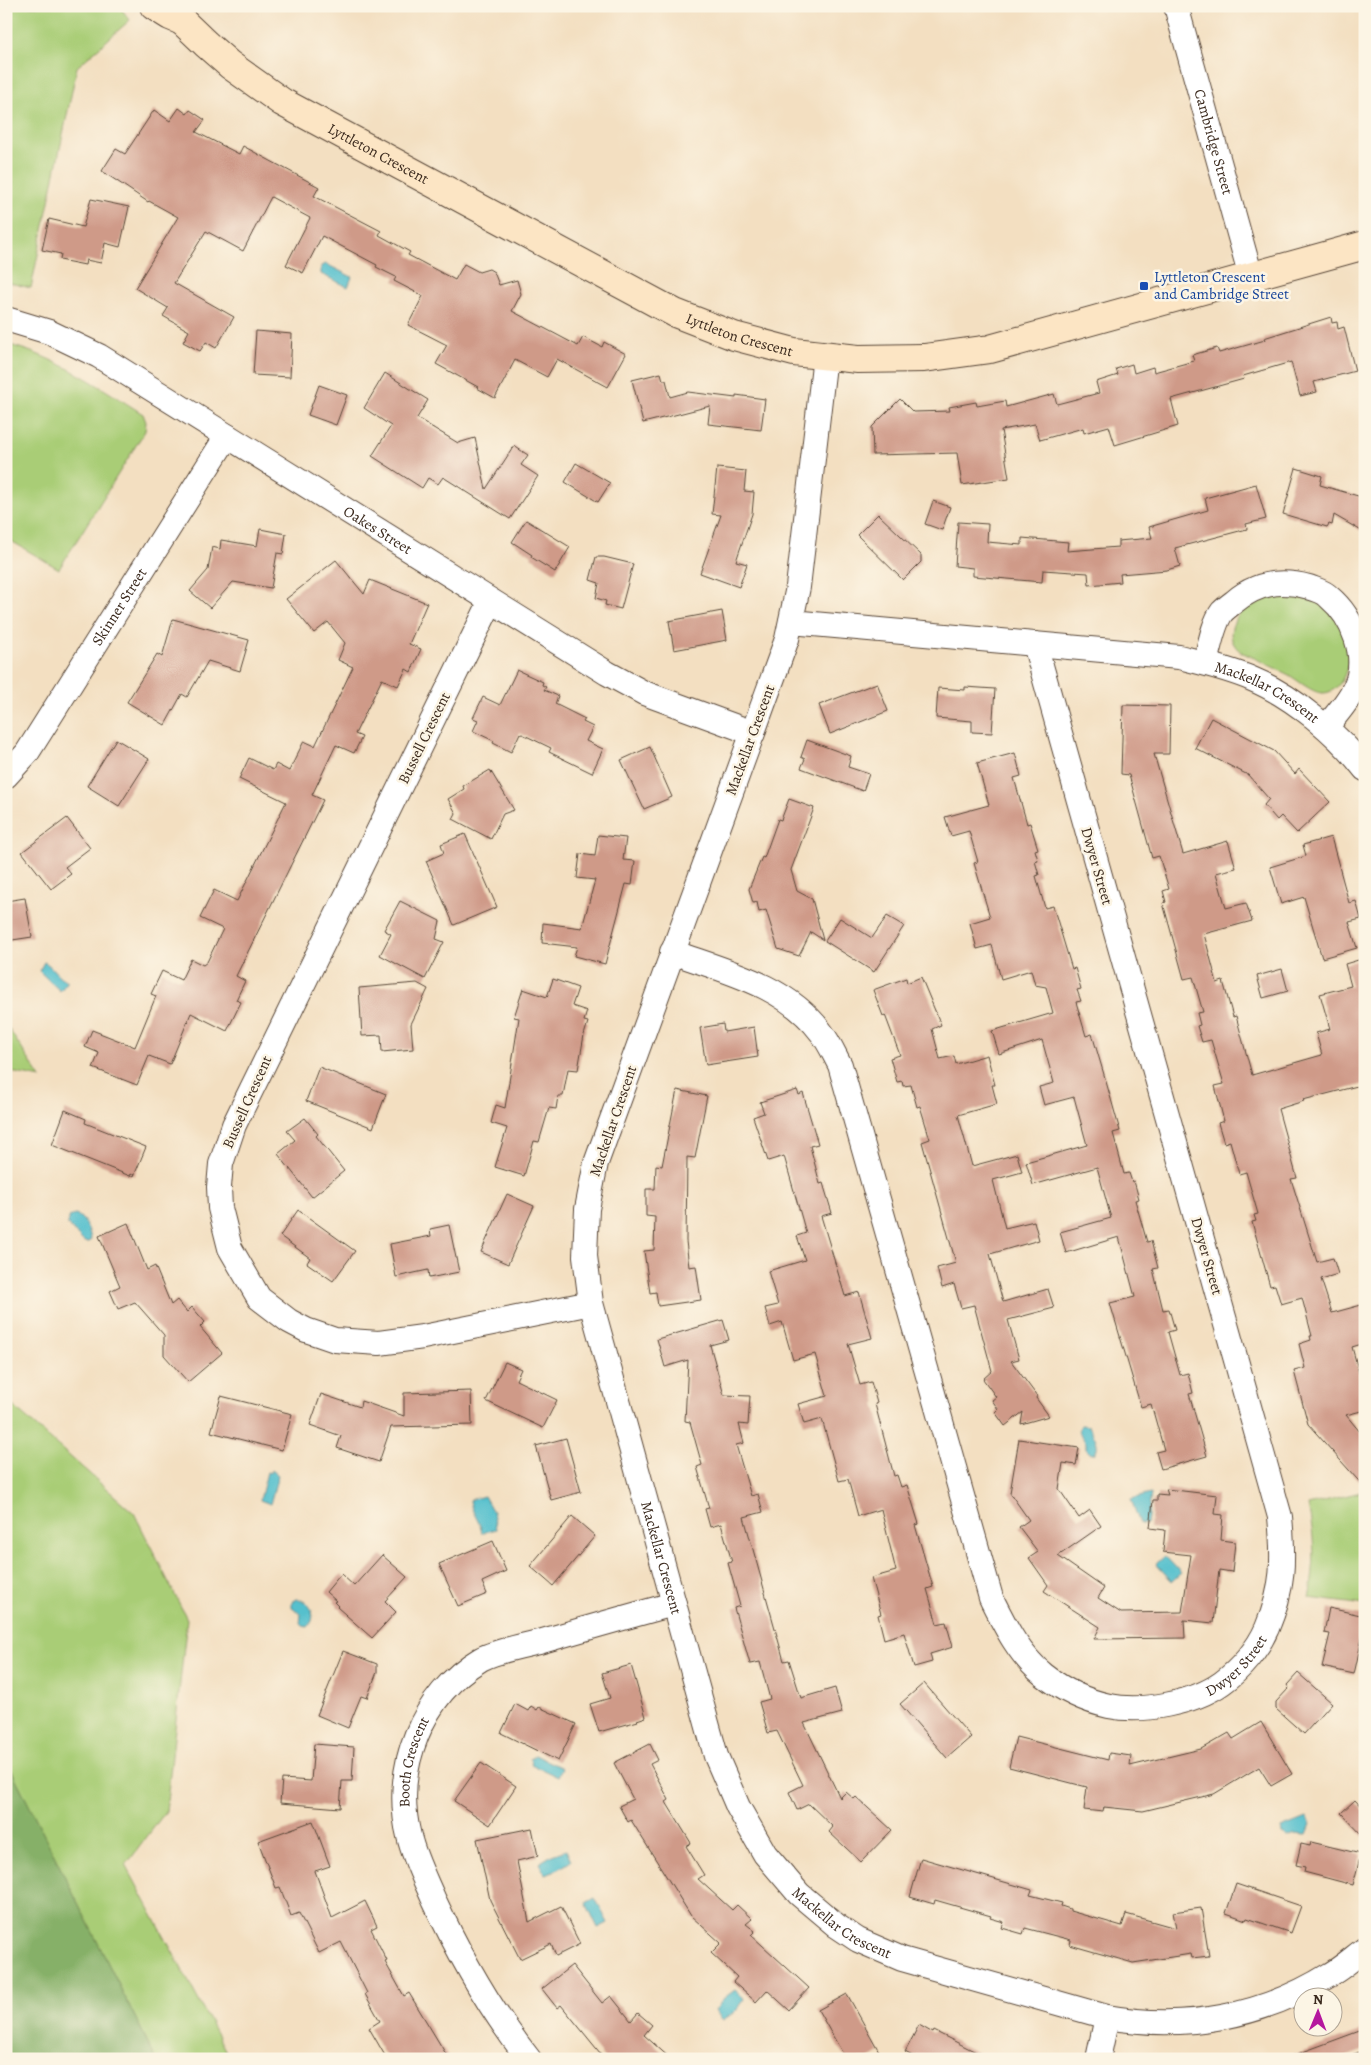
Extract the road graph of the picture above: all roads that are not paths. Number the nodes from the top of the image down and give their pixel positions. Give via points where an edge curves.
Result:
1 (154, 6) edge
2 (1176, 6) edge
3 (179, 13) edge
4 (1365, 245) edge
5 (1251, 277) junction
6 (6, 319) edge
7 (825, 356) junction
8 (227, 436) junction
9 (491, 601) junction
10 (791, 622) junction
11 (1035, 644) junction
12 (1205, 663) junction
13 (1326, 727) junction
14 (753, 733) junction
15 (1365, 768) edge
16 (6, 776) edge
17 (672, 952) junction
18 (591, 1303) junction
19 (674, 1604) junction
20 (1365, 1949) edge
21 (1107, 2017) junction
22 (529, 2059) edge
23 (1098, 2059) edge

1 - 3 street, Lyttleton Crescent via 170,16
2 - 5 street, Cambridge Street
3 - 7 street, Lyttleton Crescent via 230,65 282,102 646,299 734,336 794,352
4 - 5 street, Lyttleton Crescent
5 - 7 street, Lyttleton Crescent via 990,349 924,358
6 - 8 street, Oakes Street via 50,332 100,356
7 - 10 street, Mackellar Crescent via 798,588
8 - 9 street, Oakes Street
8 - 16 street, Skinner Street via 27,753
9 - 14 street, Oakes Street via 644,693
9 - 18 street, Bussell Crescent via 234,1125 221,1164 220,1208 230,1248 259,1298 289,1321 335,1340 379,1343 423,1338
10 - 11 street, Mackellar Crescent
10 - 14 street, Mackellar Crescent
11 - 12 street, Mackellar Crescent
11 - 17 street, Dwyer Street via 1280,1517 1284,1556 1280,1586 1267,1630 1247,1660 1221,1684 1192,1698 1159,1706 1108,1706 1075,1695 1046,1676 1020,1649 991,1598 840,1065 822,1032 784,996 753,981
12 - 13 street, Mackellar Crescent via 1253,679 1283,695
12 - 13 street, Mackellar Crescent via 1222,612 1242,595 1267,584 1287,583 1320,591 1329,596 1348,620 1360,651 1356,686
13 - 15 street, Mackellar Crescent
14 - 17 street, Mackellar Crescent
17 - 18 street, Mackellar Crescent via 596,1162 587,1209 585,1256
18 - 19 street, Mackellar Crescent
19 - 21 street, Mackellar Crescent via 716,1756 738,1807 765,1854 799,1894 858,1940 902,1960
19 - 22 street, Booth Crescent via 483,1658 442,1690 415,1739 406,1777 409,1836 456,1946 496,2014
20 - 21 street, Mackellar Crescent via 1331,1974 1284,1999 1234,2016 1183,2023
21 - 23 street

